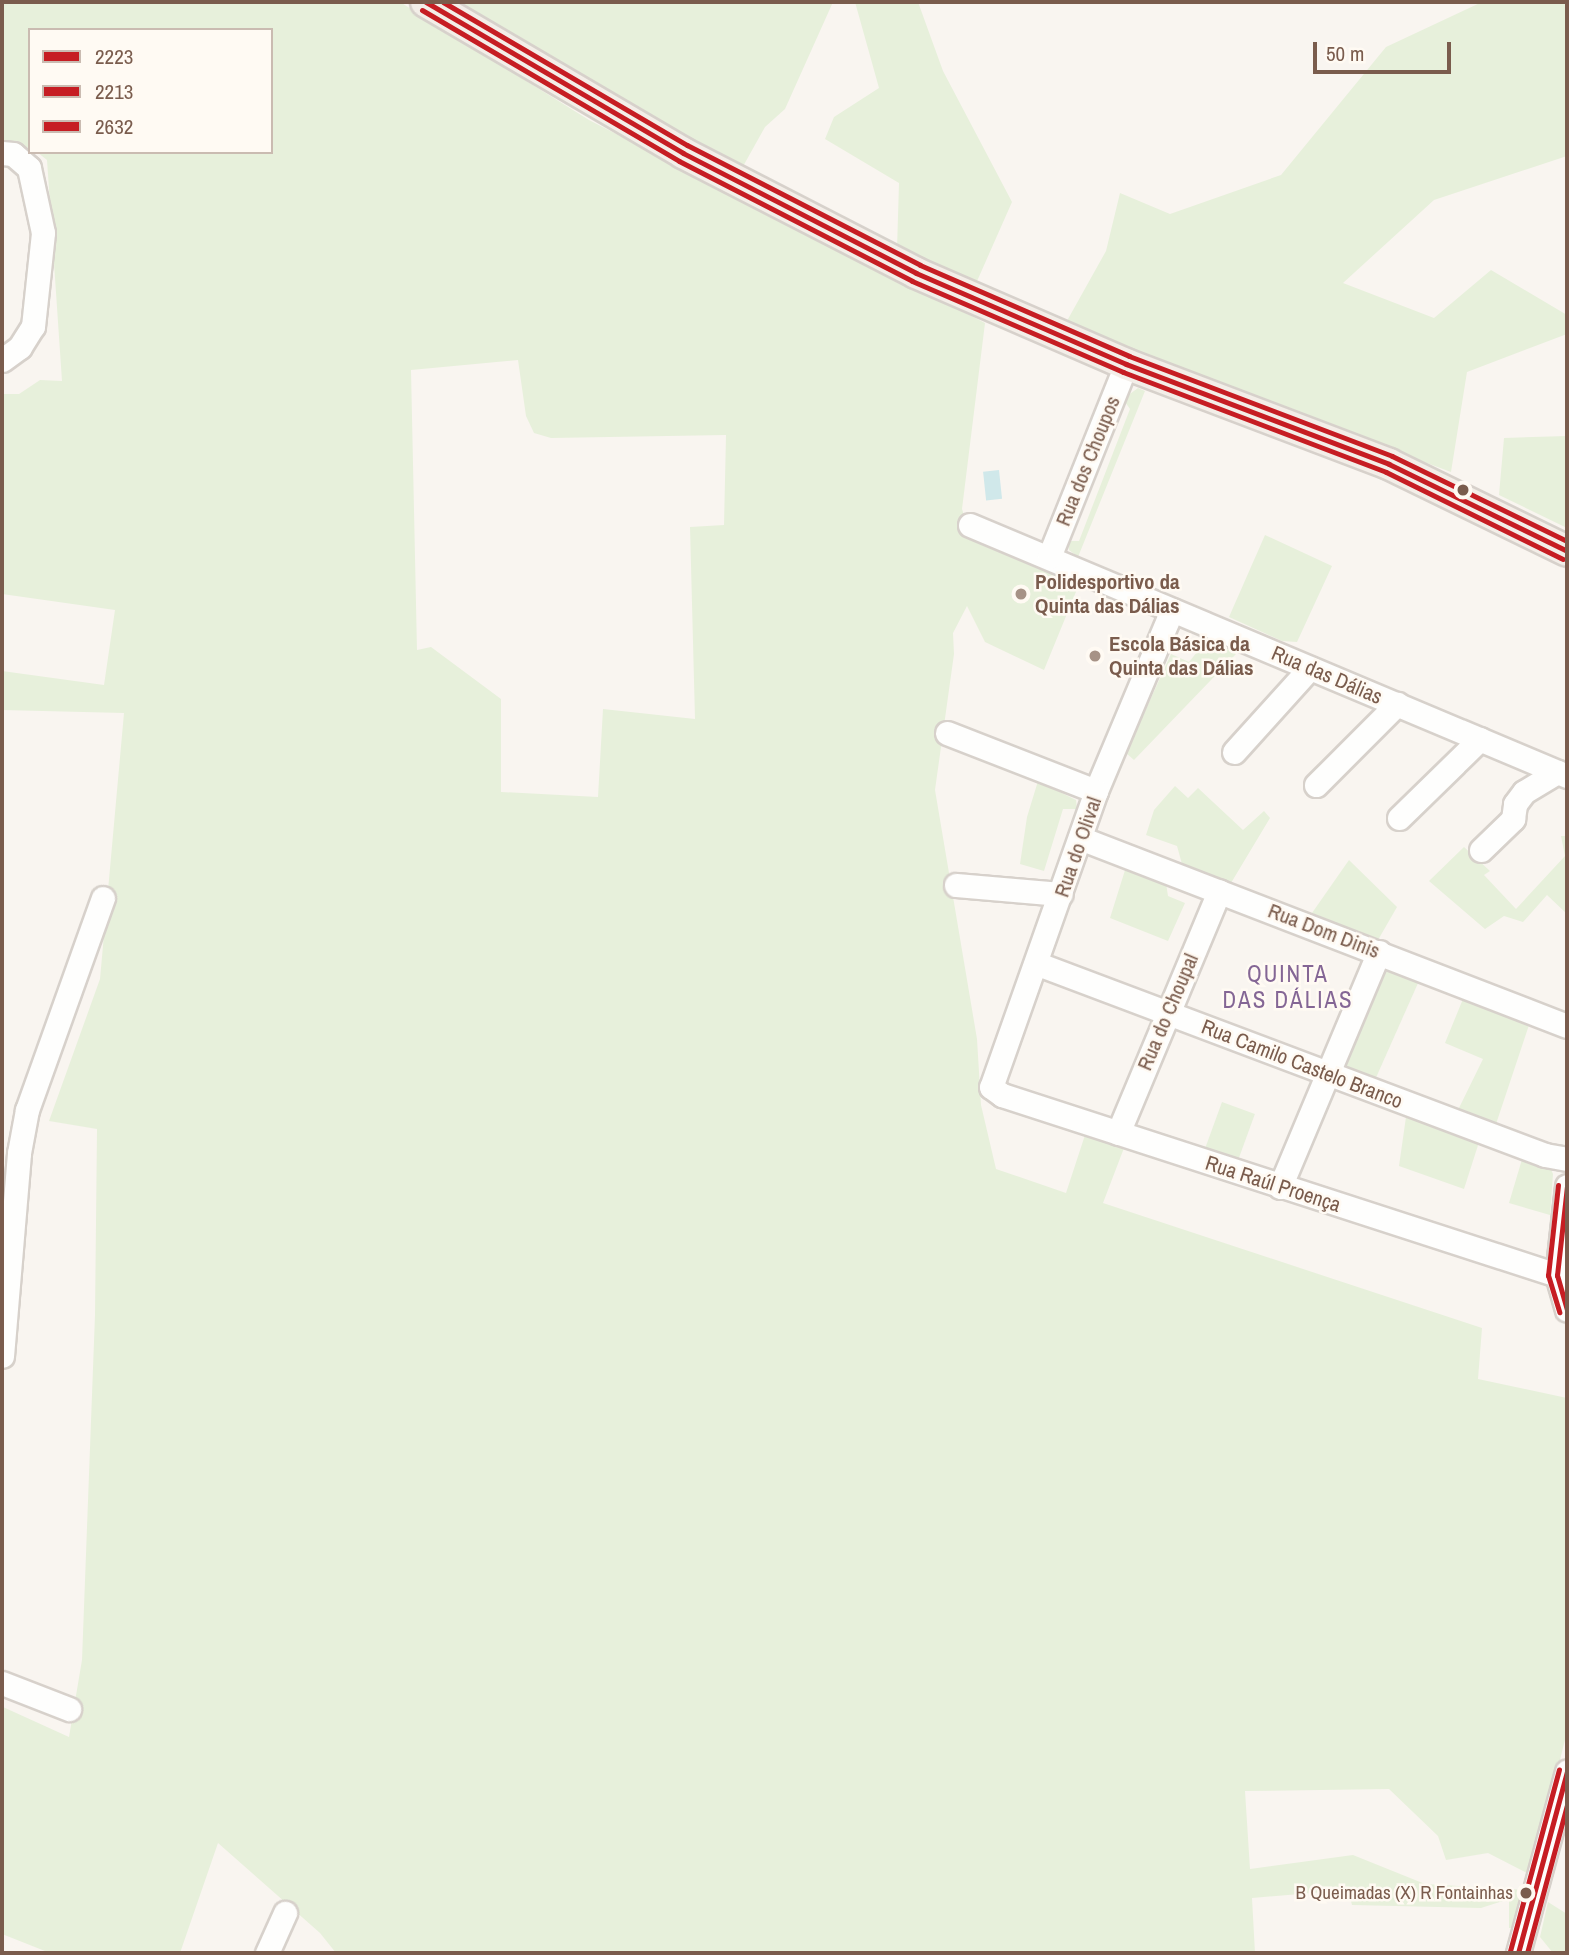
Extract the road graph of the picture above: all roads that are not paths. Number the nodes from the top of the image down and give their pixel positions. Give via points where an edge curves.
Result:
1 (426, 2) edge
2 (2, 153) edge
3 (2, 360) edge
4 (1126, 364) junction
5 (970, 525) dead end
6 (1567, 551) edge
7 (1049, 558) junction
8 (1172, 610) junction
9 (1310, 668) junction
10 (1397, 704) junction
11 (947, 733) dead end
12 (1480, 739) junction
13 (1234, 752) dead end
14 (1562, 774) edge
15 (1316, 785) dead end
16 (1096, 791) junction
17 (1399, 818) dead end
18 (1080, 838) junction
19 (1482, 850) dead end
20 (956, 885) dead end
21 (1219, 891) junction
22 (1062, 894) junction
23 (103, 898) dead end
24 (1378, 952) junction
25 (1038, 964) junction
26 (1166, 1012) junction
27 (1567, 1026) edge
28 (1328, 1073) junction
29 (992, 1087) joint
30 (1118, 1133) junction
31 (1567, 1159) edge
32 (1567, 1186) edge
33 (1280, 1187) junction
34 (1566, 1217) edge
35 (1557, 1275) junction
36 (1567, 1310) edge
37 (2, 1356) edge
38 (2, 1683) edge
39 (69, 1709) dead end
40 (1567, 1772) edge
41 (1559, 1839) edge
42 (285, 1913) dead end
43 (1520, 1944) edge
44 (267, 1953) edge
45 (1541, 1953) edge

1 - 4 main road via 706,165 916,273
2 - 3 street via 13,154 29,168 43,233 33,326 20,346
4 - 6 main road via 1389,464
4 - 7 street, Rua dos Choupos
5 - 7 street, Rua das Dálias
7 - 8 street, Rua das Dálias
8 - 9 street, Rua das Dálias
8 - 16 street, Rua do Olival
9 - 10 street, Rua das Dálias
9 - 13 street
10 - 12 street, Rua das Dálias
10 - 15 street
11 - 16 street
12 - 14 street, Rua das Dálias
12 - 17 street
14 - 19 street via 1524,792 1515,804 1513,819
16 - 18 street, Rua do Olival
18 - 21 street, Rua Dom Dinis
18 - 22 street, Rua do Olival
20 - 22 street
21 - 24 street, Rua Dom Dinis
21 - 26 street, Rua do Choupal
22 - 25 street, Rua do Olival
23 - 37 street via 27,1110 19,1153
24 - 27 street, Rua Dom Dinis
24 - 28 street
25 - 26 street, Rua Camilo Castelo Branco
25 - 29 street, Rua do Olival
26 - 28 street, Rua Camilo Castelo Branco
26 - 30 street, Rua do Choupal
28 - 31 street, Rua Camilo Castelo Branco via 1545,1155
28 - 33 street
29 - 30 street, Rua Raúl Proença via 997,1093
30 - 33 street, Rua Raúl Proença
32 - 34 street
33 - 35 street, Rua Raúl Proença
34 - 35 street
35 - 36 street
38 - 39 street
40 - 41 street
41 - 43 street
42 - 44 street
43 - 45 street

